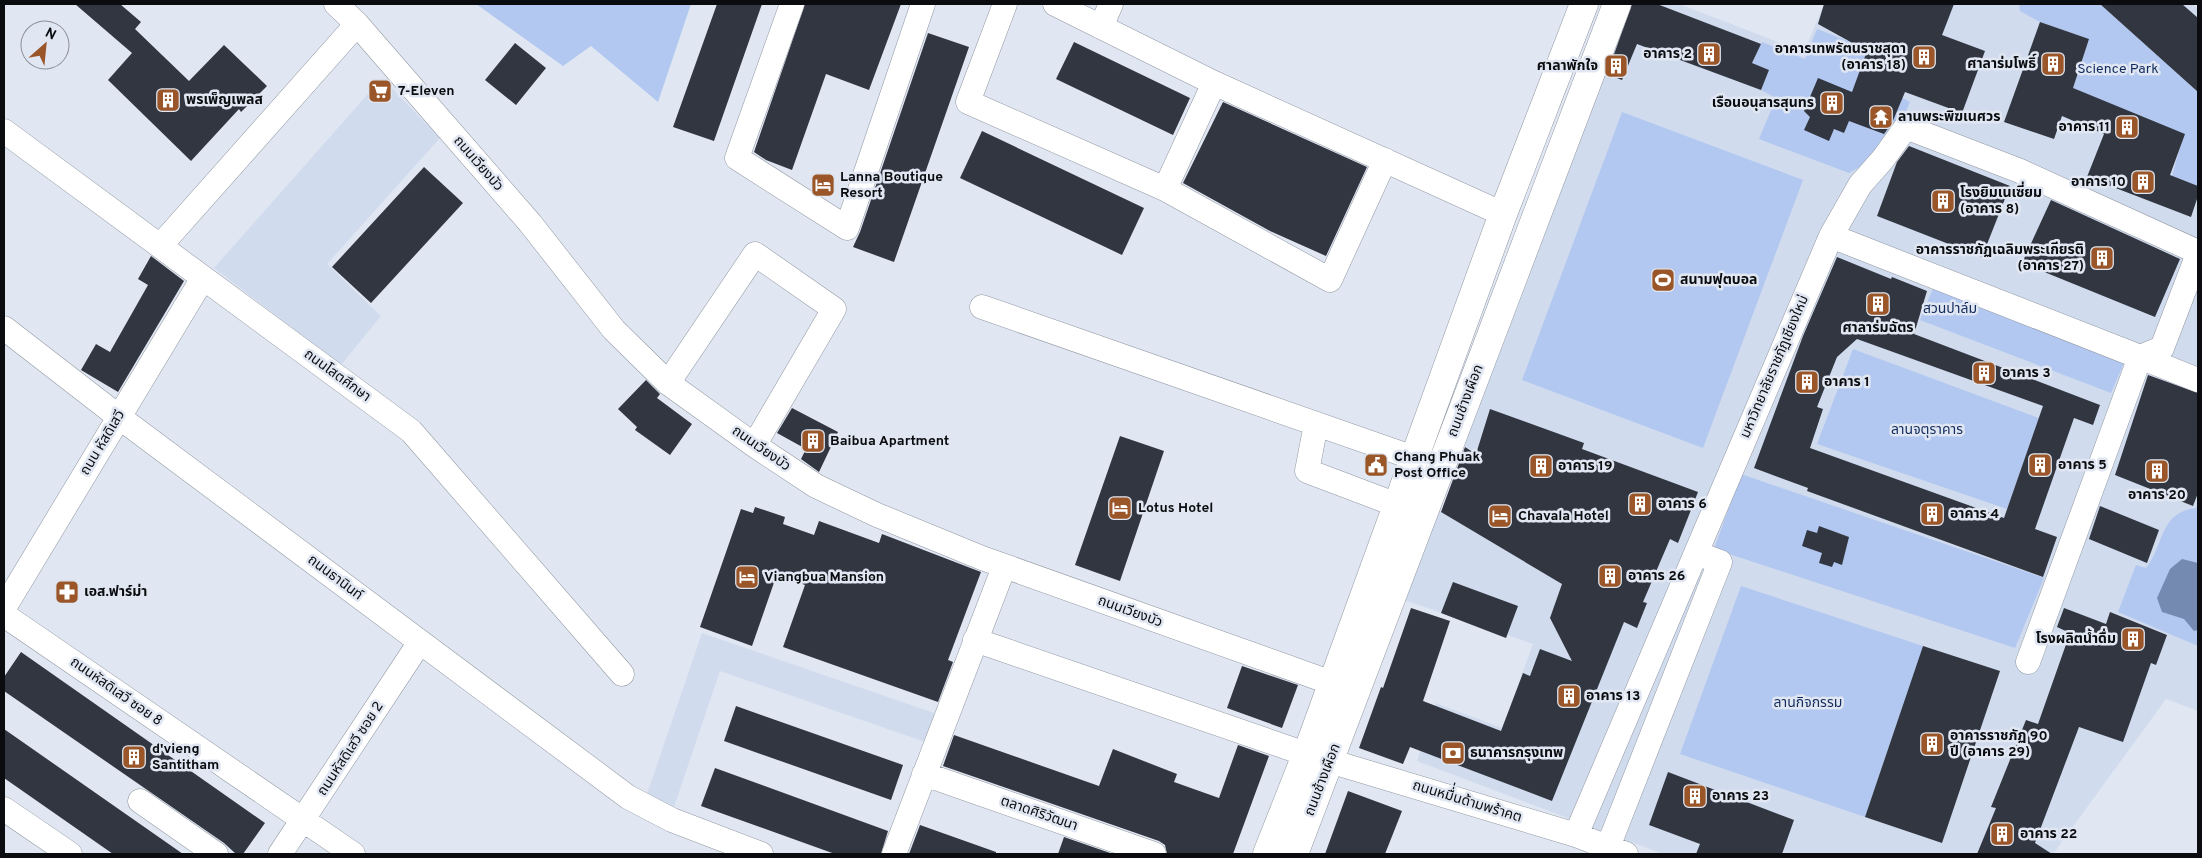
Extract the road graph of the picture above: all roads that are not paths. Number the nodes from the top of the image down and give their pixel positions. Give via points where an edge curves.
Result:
1 (336, 4) edge
2 (792, 4) edge
3 (923, 4) edge
4 (1005, 4) edge
5 (1055, 4) edge
6 (1111, 4) edge
7 (1584, 4) edge
8 (1617, 4) edge
9 (357, 24) junction
10 (1101, 27) junction
11 (1214, 83) junction
12 (4, 131) edge
13 (1385, 160) junction
14 (1165, 189) junction
15 (1503, 214) junction
16 (1831, 236) junction
17 (160, 246) junction
18 (2198, 253) edge
19 (202, 278) junction
20 (982, 307) dead end
21 (4, 328) edge
22 (2140, 357) junction
23 (2198, 380) edge
24 (668, 383) junction
25 (119, 417) junction
26 (1316, 424) junction
27 (755, 444) junction
28 (1414, 458) junction
29 (1397, 505) junction
30 (1696, 553) junction
31 (1004, 567) junction
32 (4, 608) edge
33 (4, 615) edge
34 (975, 640) junction
35 (420, 642) junction
36 (2028, 662) dead end
37 (622, 674) dead end
38 (1332, 683) junction
39 (1318, 757) junction
40 (924, 774) junction
41 (140, 801) dead end
42 (4, 809) edge
43 (304, 821) junction
44 (1576, 835) junction
45 (1617, 851) edge
46 (70, 854) edge
47 (216, 854) edge
48 (280, 854) edge
49 (352, 854) edge
50 (761, 854) edge
51 (894, 854) edge
52 (1154, 854) edge
53 (1267, 854) edge
54 (1294, 854) edge

1 - 9 street, ถนนเวียงบัว
2 - 3 street via 737,158 847,228
4 - 14 street via 968,102
5 - 10 street
6 - 10 street
7 - 15 main road, ถนนช้างเผือก
8 - 39 main road, ถนนช้างเผือก
9 - 17 street
9 - 24 street, ถนนเวียงบัว via 530,223 614,330
10 - 11 street
11 - 13 street
11 - 14 street
12 - 17 street, ถนนโสตศึกษา
13 - 14 street via 1330,280
13 - 15 street
15 - 28 main road, ถนนช้างเผือก
16 - 18 street, มหาวิทยาลัยราชภัฏเชียงใหม่ via 1860,185 1906,128 2020,171
16 - 22 street
16 - 30 street, มหาวิทยาลัยราชภัฏเชียงใหม่
17 - 19 street, ถนนโสตศึกษา
18 - 22 street via 2162,348
19 - 25 street, ถนน หัสดิเสวี
19 - 37 street, ถนนโสตศึกษา via 411,431
20 - 26 street
21 - 25 street, ถนนธานินท์
22 - 23 street
22 - 36 street
24 - 27 street, ถนนเวียงบัว
24 - 27 street via 755,254 834,309
25 - 32 street, ถนน หัสดิเสวี
25 - 35 street, ถนนธานินท์
26 - 28 street
26 - 29 street via 1307,470
27 - 31 street, ถนนเวียงบัว via 816,486
28 - 29 main road, ถนนช้างเผือก
29 - 38 main road, ถนนช้างเผือก
30 - 44 street, มหาวิทยาลัยราชภัฏเชียงใหม่
30 - 45 street via 1720,562
31 - 34 street
31 - 38 street, ถนนเวียงบัว
33 - 43 street, ถนนหัสดิเสวี ซอย 8
34 - 39 street, ถนนหมื่่นด้ามพร้าคต
34 - 40 street
35 - 43 street, ถนนหัสดิเสวี ซอย 2
35 - 50 street, ถนนธานินท์ via 628,797 672,820
38 - 39 main road, ถนนช้างเผือก
39 - 44 street, ถนนหมื่่นด้ามพร้าคต
39 - 53 main road, ถนนช้างเผือก
39 - 54 main road, ถนนช้างเผือก
40 - 51 street
40 - 52 street, ตลาดศิริวัฒนา
41 - 47 street
42 - 46 street
43 - 48 street, ถนนหัสดิเสวี ซอย 2
43 - 49 street, ถนนหัสดิเสวี ซอย 8
44 - 45 street, ถนนหมื่่นด้ามพร้าคต

